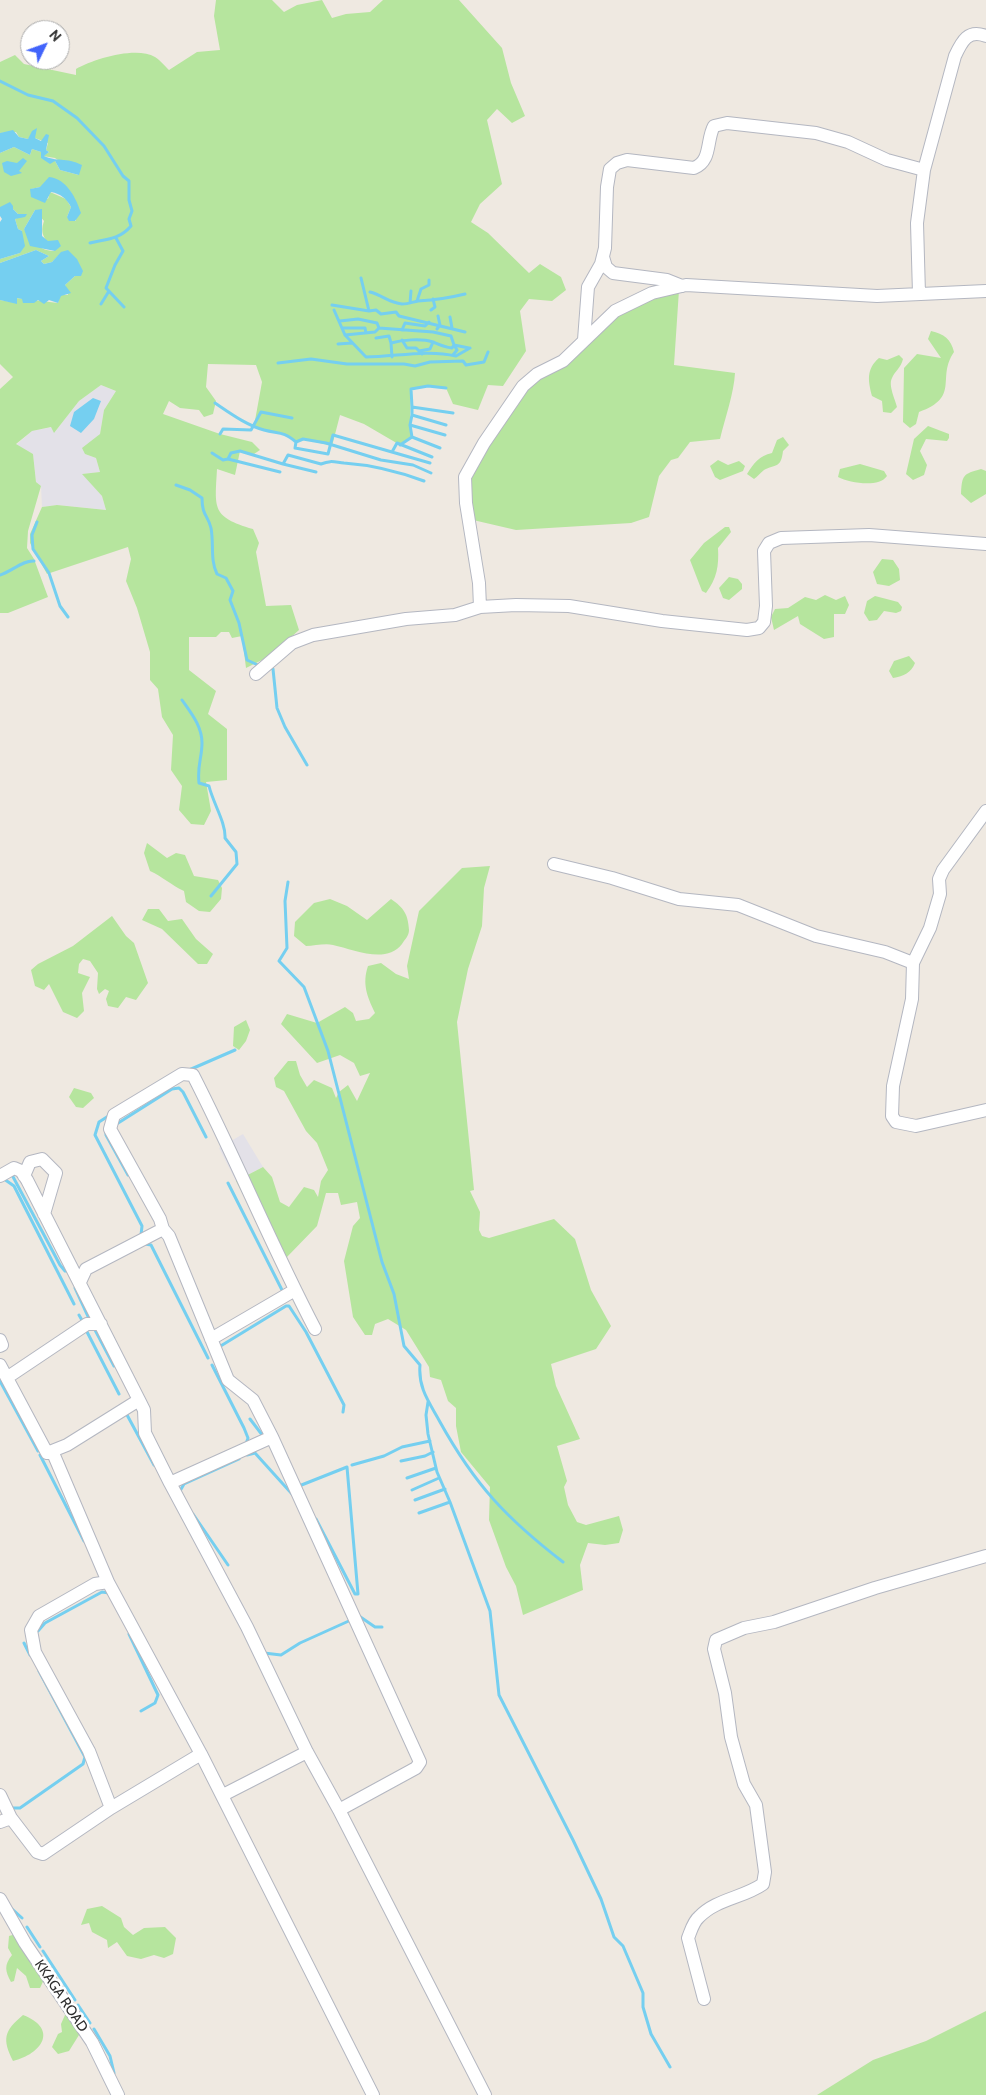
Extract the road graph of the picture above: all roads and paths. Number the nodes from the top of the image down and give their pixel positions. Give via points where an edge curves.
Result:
1 (986, 36) edge
2 (924, 170) junction
3 (603, 257) junction
4 (682, 286) junction
5 (986, 291) edge
6 (919, 294) junction
7 (584, 340) junction
8 (986, 544) edge
9 (480, 607) junction
10 (256, 674) dead end
11 (986, 811) edge
12 (554, 864) dead end
13 (913, 963) junction
14 (986, 1110) edge
15 (0, 1176) edge
16 (24, 1176) junction
17 (44, 1214) junction
18 (163, 1229) junction
19 (71, 1266) junction
20 (86, 1268) junction
21 (80, 1282) junction
22 (295, 1290) junction
23 (101, 1324) junction
24 (315, 1329) dead end
25 (211, 1339) junction
26 (0, 1340) edge
27 (0, 1346) edge
28 (0, 1365) edge
29 (8, 1377) junction
30 (140, 1400) junction
31 (272, 1437) junction
32 (46, 1453) junction
33 (170, 1483) junction
34 (986, 1556) edge
35 (108, 1582) junction
36 (307, 1752) junction
37 (201, 1754) junction
38 (0, 1795) edge
39 (223, 1795) junction
40 (111, 1808) junction
41 (339, 1810) junction
42 (6, 1820) edge
43 (0, 1899) edge
44 (704, 1999) dead end
45 (118, 2095) edge
46 (374, 2095) edge
47 (485, 2095) edge

1 - 2 street via 969,34 955,56
2 - 3 street via 816,133 727,123 714,126 709,135 707,156 701,165 694,168 628,160 610,169
2 - 6 street via 917,223
3 - 4 street via 606,267 613,272 666,280
3 - 7 street via 588,287
4 - 6 street via 877,296
4 - 7 street via 628,303
5 - 6 street
7 - 9 street via 563,361 537,374 524,386 484,443 465,477
8 - 9 street via 869,535 781,538 769,543 764,551 764,622 759,628 747,630 569,606
9 - 10 street via 445,616 406,619 313,635 292,643
11 - 13 street via 943,870 930,928
12 - 13 street via 679,899 738,905 816,936 878,950
13 - 14 street via 912,999 893,1086 892,1116 896,1122 916,1126
15 - 16 street via 14,1168
16 - 17 street
16 - 17 street via 30,1162 42,1159 56,1173
17 - 19 street
18 - 20 street
18 - 22 street via 110,1129 114,1115 182,1074 193,1075
18 - 25 street via 169,1236
19 - 20 street
19 - 21 street
20 - 21 street
21 - 23 street
22 - 24 street
22 - 25 street
23 - 29 street via 87,1324
23 - 30 street
25 - 31 street via 228,1380 253,1400
26 - 27 street
28 - 29 street
29 - 32 street
30 - 32 street via 67,1446
30 - 33 street via 145,1433
31 - 33 street
31 - 41 street via 420,1762 416,1768
32 - 35 street via 53,1454
33 - 36 street via 247,1627
34 - 44 street via 774,1622 744,1628 716,1640 714,1648 725,1692 731,1737 744,1784 756,1804 765,1872 763,1884 710,1908 697,1918 688,1938
35 - 37 street
35 - 40 street via 95,1584 39,1616 31,1630 35,1652 89,1751
36 - 39 street
36 - 41 street
37 - 39 street
37 - 40 street
38 - 42 street
39 - 46 street
40 - 42 street via 43,1854 37,1852
41 - 47 street
43 - 45 street, KKAGA ROAD via 24,1943 92,2042

